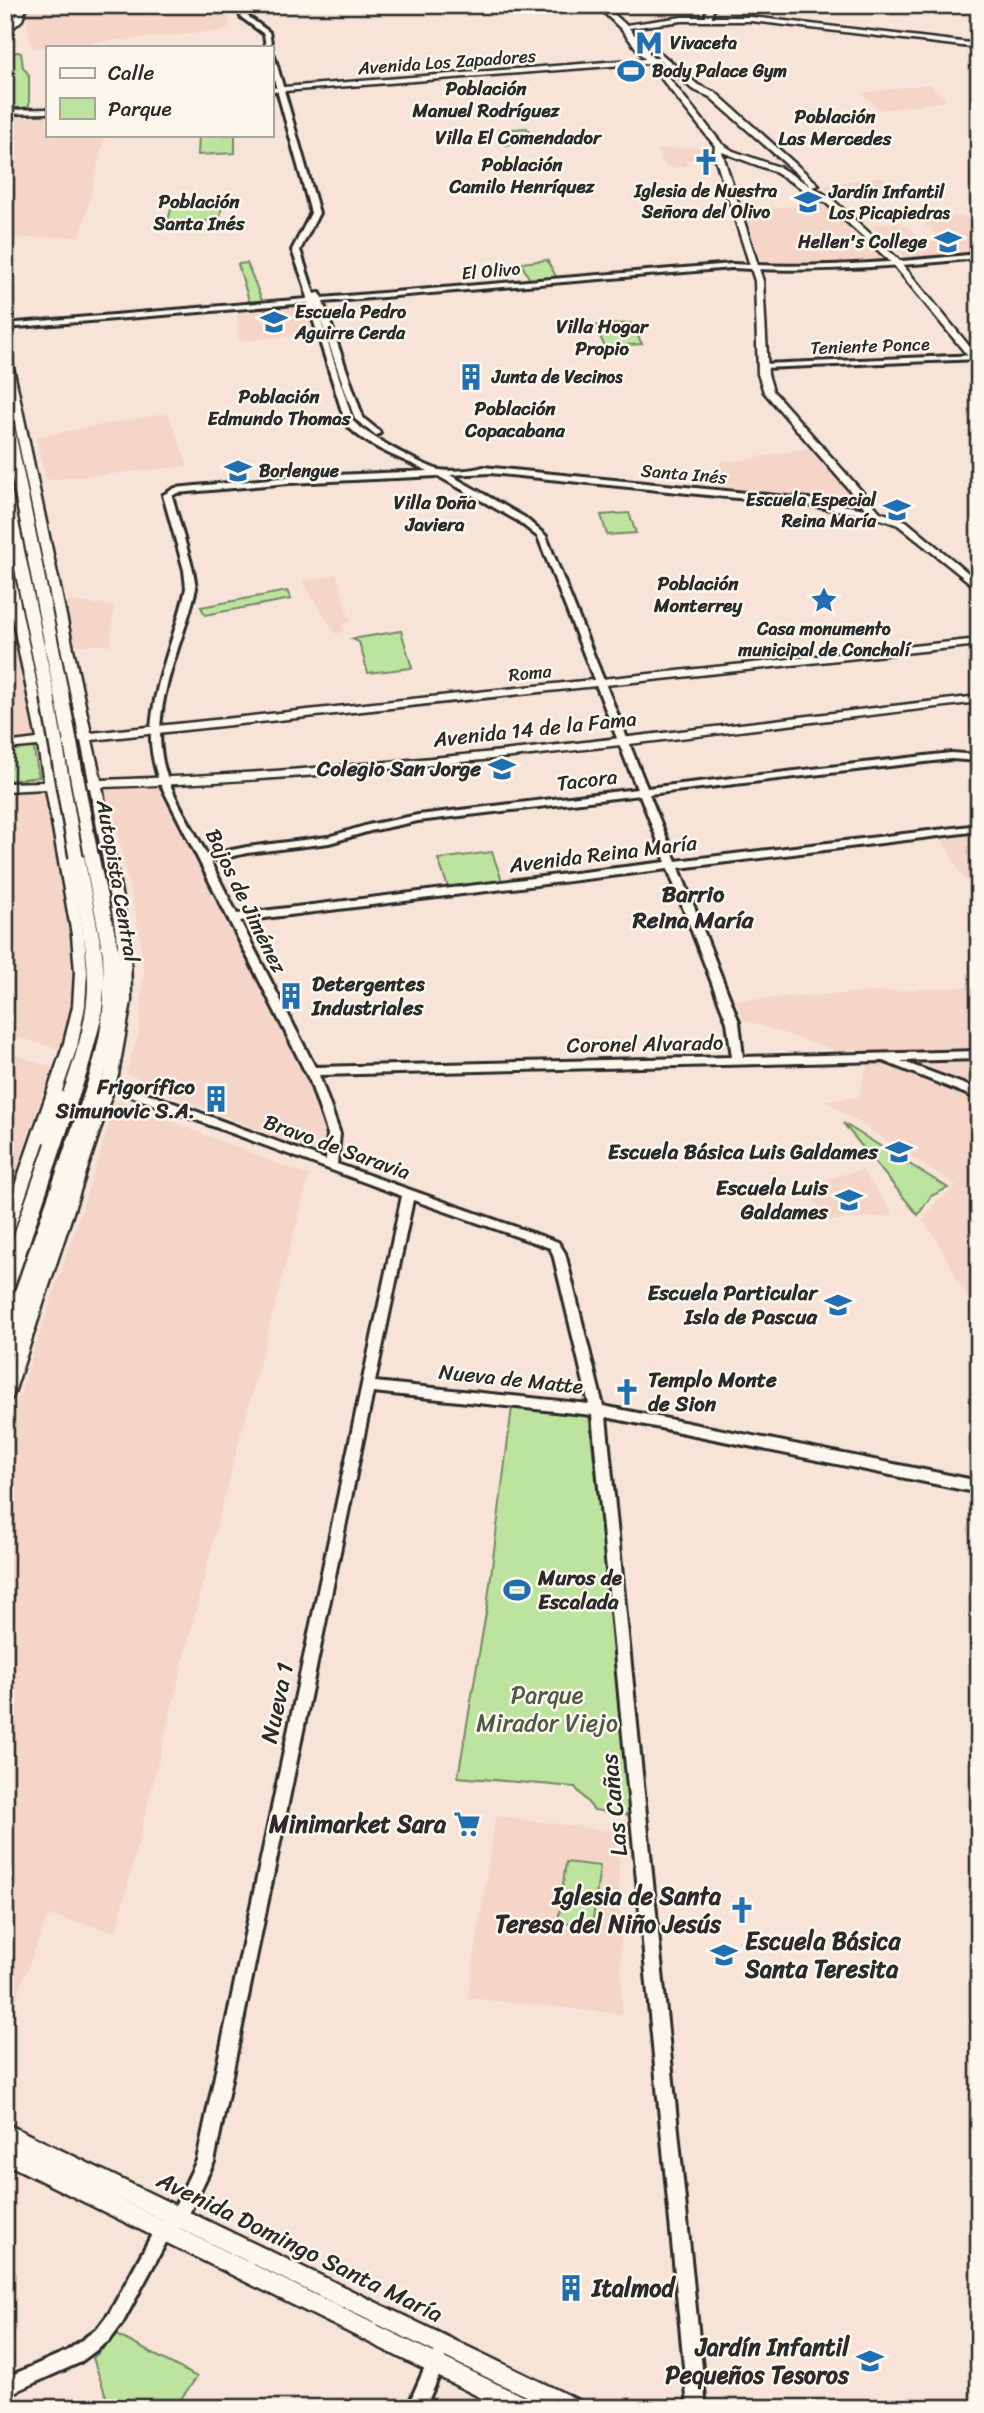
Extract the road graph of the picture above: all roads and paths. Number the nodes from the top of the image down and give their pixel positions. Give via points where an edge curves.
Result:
1 (23, 5) edge
2 (233, 5) edge
3 (240, 5) edge
4 (599, 5) edge
5 (607, 5) edge
6 (710, 5) edge
7 (709, 18) junction
8 (627, 25) junction
9 (5, 33) edge
10 (268, 43) edge
11 (979, 46) edge
12 (664, 61) junction
13 (273, 62) edge
14 (652, 62) junction
15 (273, 90) edge
16 (281, 90) junction
17 (46, 111) edge
18 (5, 114) edge
19 (718, 144) junction
20 (791, 164) junction
21 (771, 167) junction
22 (979, 256) edge
23 (902, 264) junction
24 (755, 266) junction
25 (309, 286) joint
26 (316, 301) junction
27 (5, 326) edge
28 (5, 353) edge
29 (977, 358) edge
30 (763, 366) junction
31 (5, 412) edge
32 (360, 421) junction
33 (350, 425) junction
34 (433, 469) junction
35 (5, 488) edge
36 (169, 493) joint
37 (876, 514) junction
38 (29, 531) junction
39 (14, 533) junction
40 (5, 556) edge
41 (53, 583) junction
42 (11, 587) junction
43 (979, 587) edge
44 (979, 642) edge
45 (599, 683) junction
46 (55, 697) junction
47 (979, 699) edge
48 (156, 726) junction
49 (85, 733) junction
50 (621, 738) junction
51 (43, 742) junction
52 (5, 746) edge
53 (979, 758) edge
54 (164, 780) junction
55 (95, 785) junction
56 (50, 786) junction
57 (5, 787) edge
58 (643, 793) junction
59 (101, 819) junction
60 (58, 825) junction
61 (979, 828) edge
62 (84, 855) junction
63 (204, 859) junction
64 (671, 865) junction
65 (233, 918) junction
66 (979, 1055) edge
67 (738, 1062) junction
68 (911, 1063) junction
69 (312, 1071) junction
70 (108, 1083) junction
71 (55, 1093) junction
72 (979, 1095) edge
73 (101, 1105) junction
74 (331, 1166) junction
75 (38, 1189) junction
76 (408, 1194) junction
77 (53, 1205) junction
78 (5, 1235) edge
79 (554, 1245) joint
80 (5, 1287) edge
81 (5, 1348) edge
82 (367, 1386) junction
83 (5, 1396) edge
84 (598, 1409) junction
85 (979, 1487) edge
86 (5, 2133) edge
87 (5, 2153) edge
88 (170, 2224) junction
89 (439, 2354) junction
90 (5, 2388) edge
91 (416, 2408) edge
92 (525, 2408) edge
93 (573, 2408) edge
94 (697, 2408) edge

1 - 9 main road via 19,18
2 - 10 street via 236,19
3 - 10 street via 243,16 267,33
4 - 8 main road
5 - 8 main road
6 - 7 street
7 - 8 main road
7 - 11 main road via 793,23
8 - 12 main road
8 - 14 main road
12 - 14 main road, Avenida Los Zapadores
12 - 20 main road via 695,87 713,94
13 - 16 street
14 - 16 main road, Avenida Los Zapadores
14 - 19 main road
15 - 16 main road, Avenida Los Zapadores
16 - 25 street via 315,210 296,250
17 - 18 main road
19 - 21 main road
19 - 24 main road
20 - 21 main road
20 - 23 main road
21 - 23 main road via 829,201
22 - 23 street, El Olivo
23 - 24 street, El Olivo
23 - 29 main road
24 - 26 street, El Olivo
24 - 30 main road
25 - 26 street
26 - 27 street, El Olivo
26 - 32 street
26 - 33 street
28 - 41 main road
29 - 30 street, Teniente Ponce
30 - 37 main road via 771,396
31 - 38 highway, Autopista Central
32 - 33 street
32 - 34 street
33 - 34 street
34 - 36 street, Santa Inés
34 - 37 street, Santa Inés via 808,502
34 - 45 street via 542,536
35 - 39 highway, Autopista Central
36 - 48 street, Bajos de Jiménez via 191,584
37 - 43 main road via 902,523
38 - 41 highway
38 - 46 highway, Autopista Central
39 - 42 highway
39 - 46 highway, Autopista Central
40 - 42 main road
41 - 49 main road
42 - 51 main road
44 - 45 main road, Roma
45 - 48 main road, Roma
45 - 50 street
46 - 62 highway, Autopista Central, bridge
47 - 50 main road, Avenida 14 de la Fama
48 - 49 main road, Roma
48 - 54 street, Bajos de Jiménez via 156,760
49 - 51 main road, Roma
49 - 55 main road
50 - 54 main road, Avenida 14 de la Fama via 353,768
50 - 58 street
51 - 52 main road, Roma
51 - 56 main road
53 - 58 street, Tacora via 951,756
54 - 55 main road, Avenida 14 de la Fama
54 - 63 street, Bajos de Jiménez
55 - 56 main road, Avenida 14 de la Fama
55 - 59 main road
56 - 57 main road, Avenida 14 de la Fama
56 - 60 main road
58 - 63 street, Tacora via 418,818 329,840
58 - 64 street
59 - 60 main road via 83,829
59 - 70 main road via 126,972 121,1030
60 - 71 main road via 82,972 74,1034
61 - 64 street, Avenida Reina María
62 - 75 highway, Autopista Central via 94,953 94,1011 86,1052
62 - 77 highway, Autopista Central via 111,954 110,1017 101,1062
63 - 65 street, Bajos de Jiménez
64 - 65 street, Avenida Reina María
64 - 67 street via 731,1017
65 - 69 street, Bajos de Jiménez
66 - 68 street
67 - 68 street, Coronel Alvarado via 881,1057
67 - 69 street, Coronel Alvarado
68 - 72 street
69 - 74 street, Bajos de Jiménez via 333,1127
70 - 73 main road
70 - 74 street, Bravo de Saravia
71 - 75 highway
71 - 78 main road
73 - 77 highway
73 - 83 main road
74 - 76 street, Bravo de Saravia
75 - 80 highway, Autopista Central
76 - 79 street, Bravo de Saravia
76 - 82 street, Nueva 1
77 - 81 highway, Autopista Central
79 - 84 street, Las Cañas
82 - 84 street, Nueva de Matte
82 - 88 street, Nueva 1 via 214,2130 200,2174
84 - 85 street, Nueva de Matte
84 - 94 street, Las Cañas
86 - 88 main road, Avenida Domingo Santa María
87 - 88 main road, Avenida Domingo Santa María
88 - 89 main road, Avenida Domingo Santa María
88 - 90 street, Nueva 1 via 104,2334 73,2357
89 - 91 street
89 - 92 main road, Avenida Domingo Santa María
89 - 93 main road, Avenida Domingo Santa María

